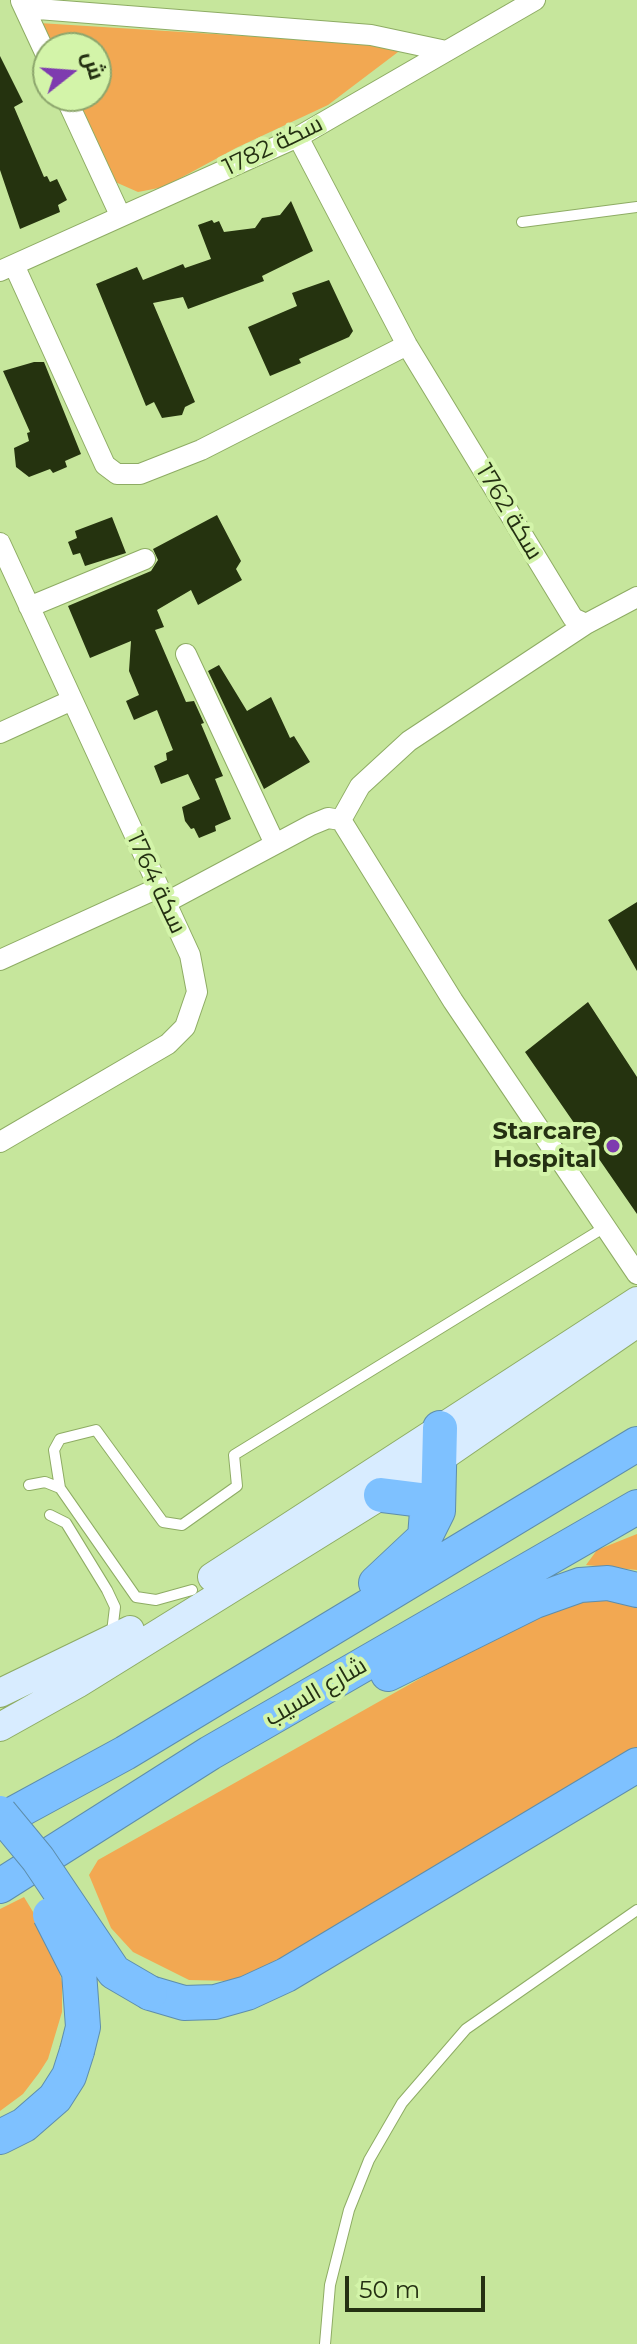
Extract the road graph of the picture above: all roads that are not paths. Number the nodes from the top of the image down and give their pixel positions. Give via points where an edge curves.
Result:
1 (535, 0) edge
2 (23, 4) edge
3 (36, 32) edge
4 (446, 51) junction
5 (72, 112) edge
6 (298, 137) junction
7 (637, 207) edge
8 (120, 215) junction
9 (522, 222) dead end
10 (7, 268) edge
11 (407, 345) junction
12 (0, 543) edge
13 (145, 559) dead end
14 (637, 597) edge
15 (29, 607) junction
16 (586, 624) junction
17 (186, 654) dead end
18 (70, 701) junction
19 (0, 733) edge
20 (341, 820) junction
21 (275, 844) junction
22 (162, 896) junction
23 (0, 960) edge
24 (0, 1142) edge
25 (605, 1227) junction
26 (637, 1274) edge
27 (637, 1301) edge
28 (637, 1323) edge
29 (439, 1444) junction
30 (637, 1444) edge
31 (29, 1485) dead end
32 (60, 1488) junction
33 (381, 1495) junction
34 (637, 1507) edge
35 (50, 1515) dead end
36 (425, 1537) junction
37 (192, 1590) junction
38 (637, 1590) edge
39 (325, 1629) junction
40 (109, 1643) junction
41 (0, 1693) edge
42 (0, 1727) edge
43 (210, 1753) junction
44 (637, 1765) edge
45 (0, 1813) edge
46 (0, 1821) edge
47 (0, 1847) edge
48 (0, 1886) edge
49 (637, 1910) edge
50 (0, 2137) edge
51 (325, 2344) edge

1 - 4 street, سكة 1782
2 - 3 street
2 - 4 street via 371,35
4 - 6 street, سكة 1782
5 - 8 street
6 - 8 street, سكة 1782
6 - 11 street, سكة 1762
7 - 9 lane
8 - 10 street, سكة 1782
10 - 11 street via 105,465 117,474 140,474 201,450
11 - 16 street, سكة 1762 via 573,618
12 - 15 street, سكة 1764
13 - 15 street
14 - 16 street
15 - 18 street, سكة 1764
16 - 20 street via 409,741 360,786
17 - 21 street
18 - 19 street
18 - 22 street, سكة 1764
20 - 21 street via 320,821
20 - 25 street via 453,1001
21 - 22 street
22 - 23 street
22 - 24 street, سكة 1764 via 196,972 197,992 185,1027 168,1044
25 - 26 street
25 - 32 lane via 234,1455 237,1486 182,1525 163,1522 96,1430 60,1439 54,1450
27 - 29 street
28 - 29 street
29 - 33 street
29 - 36 highway via 438,1511
29 - 37 street
30 - 39 highway, شارع السيب
31 - 32 lane via 45,1482
32 - 37 lane via 136,1597 156,1600
33 - 36 highway via 421,1500 427,1511
33 - 42 street
34 - 43 highway, شارع السيب
35 - 40 lane via 66,1523 115,1607
36 - 39 highway
37 - 40 street
38 - 43 highway via 608,1583 580,1585 535,1601 241,1748
39 - 46 highway, شارع السيب via 125,1753
40 - 41 street
43 - 48 highway, شارع السيب
44 - 45 highway, bridge via 286,1975 215,2002 184,2003 150,1993 114,1972 38,1859
47 - 50 highway, bridge via 43,1904 79,1972 83,2027 69,2076 55,2098 24,2125
49 - 51 lane via 466,2029 402,2103 369,2160 349,2210 330,2285

